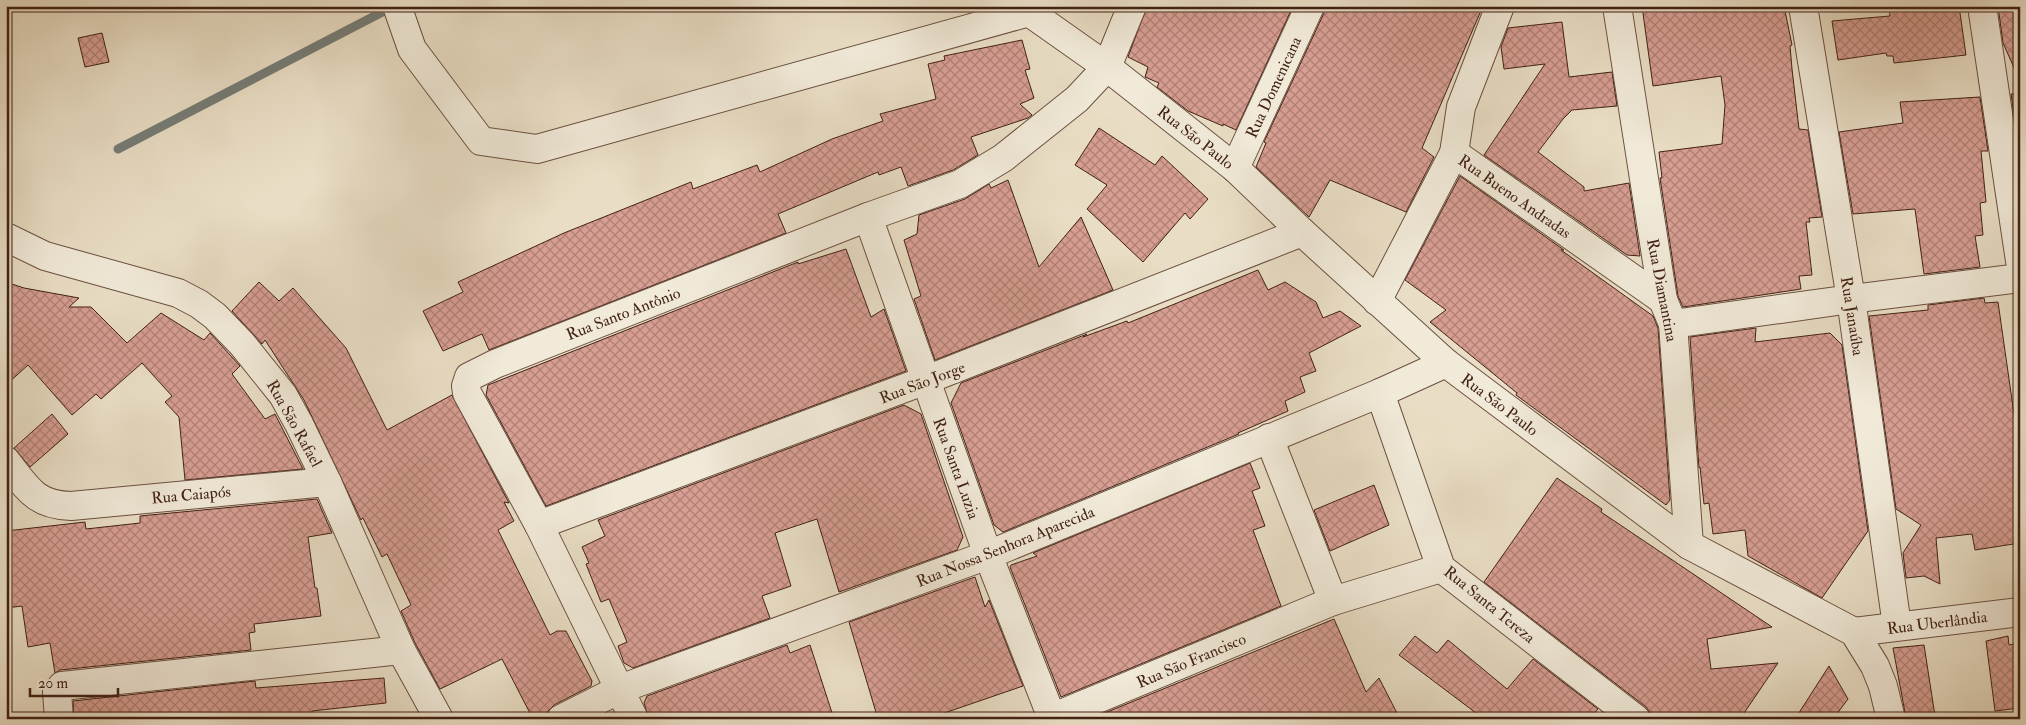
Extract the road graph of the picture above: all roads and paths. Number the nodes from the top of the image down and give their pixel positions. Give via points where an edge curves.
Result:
1 (1132, 6) edge
2 (1310, 6) edge
3 (1500, 6) edge
4 (1617, 6) edge
5 (1802, 6) edge
6 (1982, 6) edge
7 (1030, 9) edge
8 (398, 11) edge
9 (1107, 68) junction
10 (1454, 153) junction
11 (1235, 168) junction
12 (868, 217) junction
13 (1302, 232) junction
14 (6, 237) edge
15 (2020, 261) edge
16 (2020, 278) edge
17 (1850, 299) junction
18 (1377, 301) junction
19 (1668, 312) junction
20 (1446, 363) junction
21 (926, 380) junction
22 (1380, 393) junction
23 (1269, 438) junction
24 (6, 461) edge
25 (327, 482) junction
26 (539, 526) junction
27 (1689, 546) junction
28 (988, 555) junction
29 (1441, 568) junction
30 (1332, 601) junction
31 (2020, 612) edge
32 (1897, 626) junction
33 (1854, 632) junction
34 (401, 650) junction
35 (620, 689) junction
36 (1050, 718) edge
37 (59, 719) edge
38 (439, 719) edge
39 (561, 719) edge
40 (634, 719) edge
41 (1636, 719) edge
42 (1891, 719) edge

1 - 9 street
2 - 11 street, Rua Domenicana
3 - 10 street via 1461,107
4 - 19 street, Rua Diamantina
5 - 17 street, Rua Janaúba
6 - 15 street
7 - 8 street via 537,149 481,142 412,48
7 - 9 street, Rua São Paulo
9 - 11 street, Rua São Paulo
9 - 12 street, Rua Santo Antônio via 1077,99 1003,158 960,184
10 - 18 street, Rua Bueno Andradas
10 - 19 street, Rua Bueno Andradas
11 - 13 street, Rua São Paulo
12 - 21 street, Rua Santa Luzia
12 - 26 street, Rua Santo Antônio via 471,375 466,383 467,393
13 - 18 street, Rua São Paulo
13 - 21 street, Rua São Jorge
14 - 25 street, Rua São Rafael via 44,256 178,292 215,316 248,350 283,394
16 - 17 street
17 - 19 street
17 - 32 street, Rua Janaúba
18 - 20 street, Rua São Paulo
19 - 27 street, Rua Diamantina
20 - 22 street, Rua Nossa Senhora Aparecida
20 - 27 street, Rua São Paulo
21 - 26 street, Rua São Jorge
21 - 28 street, Rua Santa Luzia
22 - 23 street, Rua Nossa Senhora Aparecida
22 - 29 street, Rua Santa Tereza
23 - 28 street, Rua Nossa Senhora Aparecida
23 - 30 street
24 - 25 street, Rua Caiapós via 44,502 70,506
25 - 34 street, Rua São Rafael
26 - 35 street, Rua Santo Antônio
27 - 33 street, Rua São Paulo
28 - 35 street, Rua Nossa Senhora Aparecida
28 - 36 street, Rua Santa Luzia
29 - 30 street, Rua São Francisco
29 - 41 street, Rua Santa Tereza
30 - 36 street, Rua São Francisco
31 - 32 street, Rua Uberlândia
32 - 33 street, Rua Uberlândia
33 - 42 street via 1878,672
34 - 37 street via 60,687 56,697
34 - 38 street, Rua São Rafael
35 - 39 street, Rua Nossa Senhora Aparecida
35 - 40 street, Rua Santo Antônio

